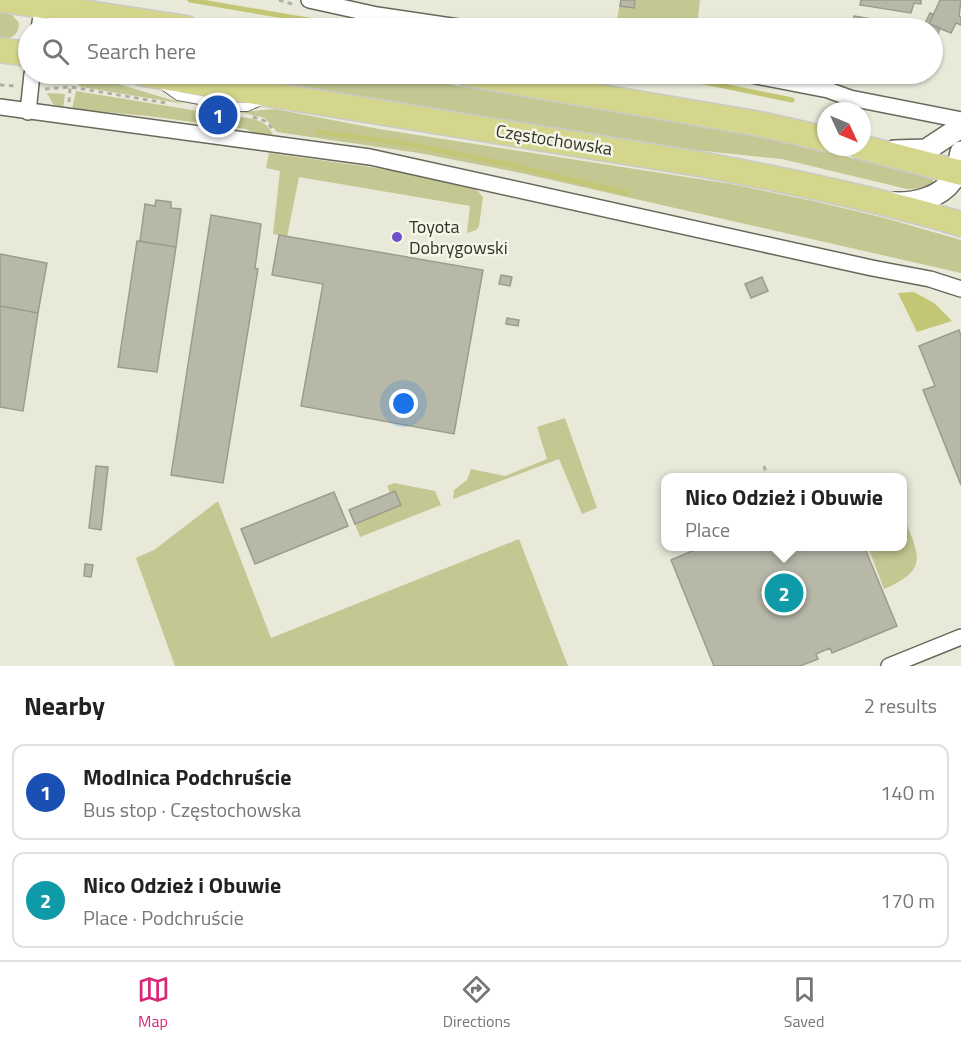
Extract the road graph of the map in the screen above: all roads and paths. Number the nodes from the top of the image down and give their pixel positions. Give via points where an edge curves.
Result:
1 (3, 0) edge
2 (309, 0) edge
3 (41, 17) edge
4 (397, 18) edge
5 (0, 50) edge
6 (18, 53) edge
7 (31, 84) edge
8 (70, 84) edge
9 (208, 84) edge
10 (526, 84) edge
11 (797, 84) edge
12 (0, 107) edge
13 (68, 109) dead end
14 (28, 112) junction
15 (961, 120) edge
16 (961, 127) edge
17 (817, 137) edge
18 (871, 149) edge
19 (959, 166) edge
20 (884, 202) junction
21 (961, 224) edge
22 (961, 289) edge
23 (764, 466) dead end
24 (767, 473) edge
25 (961, 636) edge
26 (889, 666) edge

1 - 3 main road
2 - 4 street
5 - 6 main road
7 - 14 street
8 - 13 path
9 - 20 main road, Częstochowska via 705,165
10 - 17 main road
11 - 15 street
12 - 14 street
14 - 22 street via 370,157 930,279
16 - 18 street via 927,150
18 - 19 main road
19 - 20 street via 948,186 926,199
20 - 21 main road, Częstochowska
23 - 24 path
25 - 26 street

